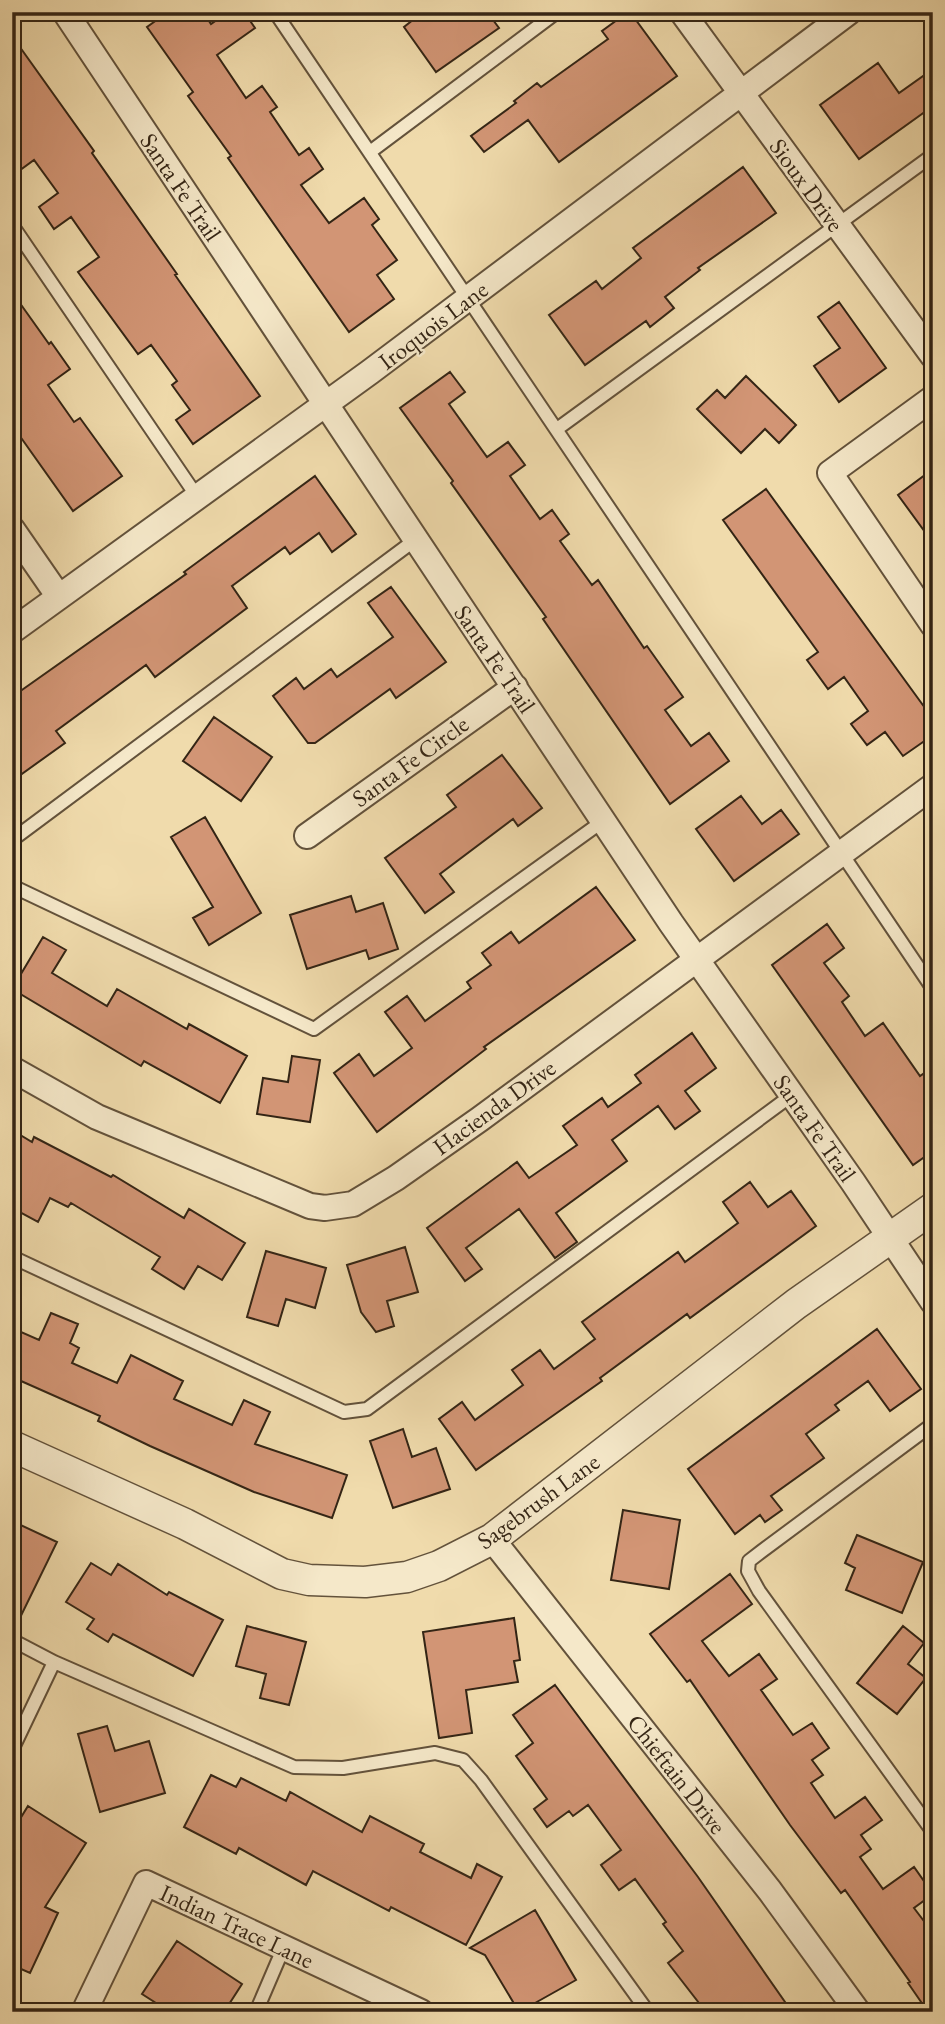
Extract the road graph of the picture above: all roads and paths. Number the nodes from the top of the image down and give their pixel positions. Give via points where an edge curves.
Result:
1 (65, 12) edge
2 (275, 12) edge
3 (557, 12) edge
4 (682, 12) edge
5 (849, 12) edge
6 (741, 93) junction
7 (370, 152) junction
8 (933, 155) edge
9 (12, 225) edge
10 (837, 225) junction
11 (469, 298) junction
12 (933, 356) edge
13 (933, 398) edge
14 (326, 404) junction
15 (557, 429) junction
16 (198, 498) junction
17 (12, 529) edge
18 (415, 540) junction
19 (59, 597) junction
20 (933, 625) edge
21 (12, 631) edge
22 (514, 687) junction
23 (933, 786) edge
24 (603, 821) junction
25 (307, 836) dead end
26 (12, 840) edge
27 (841, 854) junction
28 (12, 886) edge
29 (697, 959) junction
30 (933, 989) edge
31 (12, 1069) edge
32 (792, 1095) junction
33 (933, 1208) edge
34 (890, 1239) junction
35 (12, 1257) edge
36 (933, 1302) edge
37 (933, 1424) edge
38 (12, 1446) edge
39 (492, 1539) junction
40 (12, 1640) edge
41 (54, 1662) junction
42 (12, 1750) edge
43 (933, 1832) edge
44 (283, 1948) junction
45 (84, 2012) edge
46 (256, 2012) edge
47 (421, 2012) edge
48 (648, 2012) edge
49 (858, 2012) edge

1 - 14 street, Santa Fe Trail
2 - 7 lane
3 - 7 lane
4 - 6 street, Sioux Drive
5 - 6 street, Iroquois Lane
6 - 10 street, Sioux Drive
6 - 11 street, Iroquois Lane
7 - 11 lane
8 - 10 lane
9 - 16 lane
10 - 12 street, Sioux Drive
10 - 15 lane
11 - 14 street, Iroquois Lane
11 - 15 lane
13 - 20 street via 830,473
14 - 16 street, Iroquois Lane
14 - 18 street, Santa Fe Trail
15 - 27 lane
16 - 19 street, Iroquois Lane
17 - 19 street
18 - 22 street, Santa Fe Trail
18 - 26 lane
19 - 21 street, Iroquois Lane
22 - 24 street, Santa Fe Trail
22 - 25 street, Santa Fe Circle
23 - 27 street, Hacienda Drive
24 - 28 lane via 314,1029
24 - 29 street, Santa Fe Trail
27 - 29 street, Hacienda Drive
27 - 30 lane
29 - 31 street, Hacienda Drive via 396,1178 353,1204 310,1206 97,1117
29 - 32 street, Santa Fe Trail
32 - 34 street, Santa Fe Trail
32 - 35 lane via 367,1409 344,1412
33 - 34 street, Sagebrush Lane
34 - 36 street, Santa Fe Trail
34 - 39 street, Sagebrush Lane via 796,1304
37 - 43 lane via 762,1551 750,1561 748,1571
38 - 39 street, Sagebrush Lane via 185,1524 282,1574 309,1580 365,1582 407,1577
39 - 49 street, Chieftain Drive via 770,1891
40 - 41 lane
41 - 42 lane
41 - 48 lane via 294,1767 343,1768 435,1753 463,1760
44 - 45 street, Indian Trace Lane via 146,1883
44 - 46 lane
44 - 47 street, Indian Trace Lane

